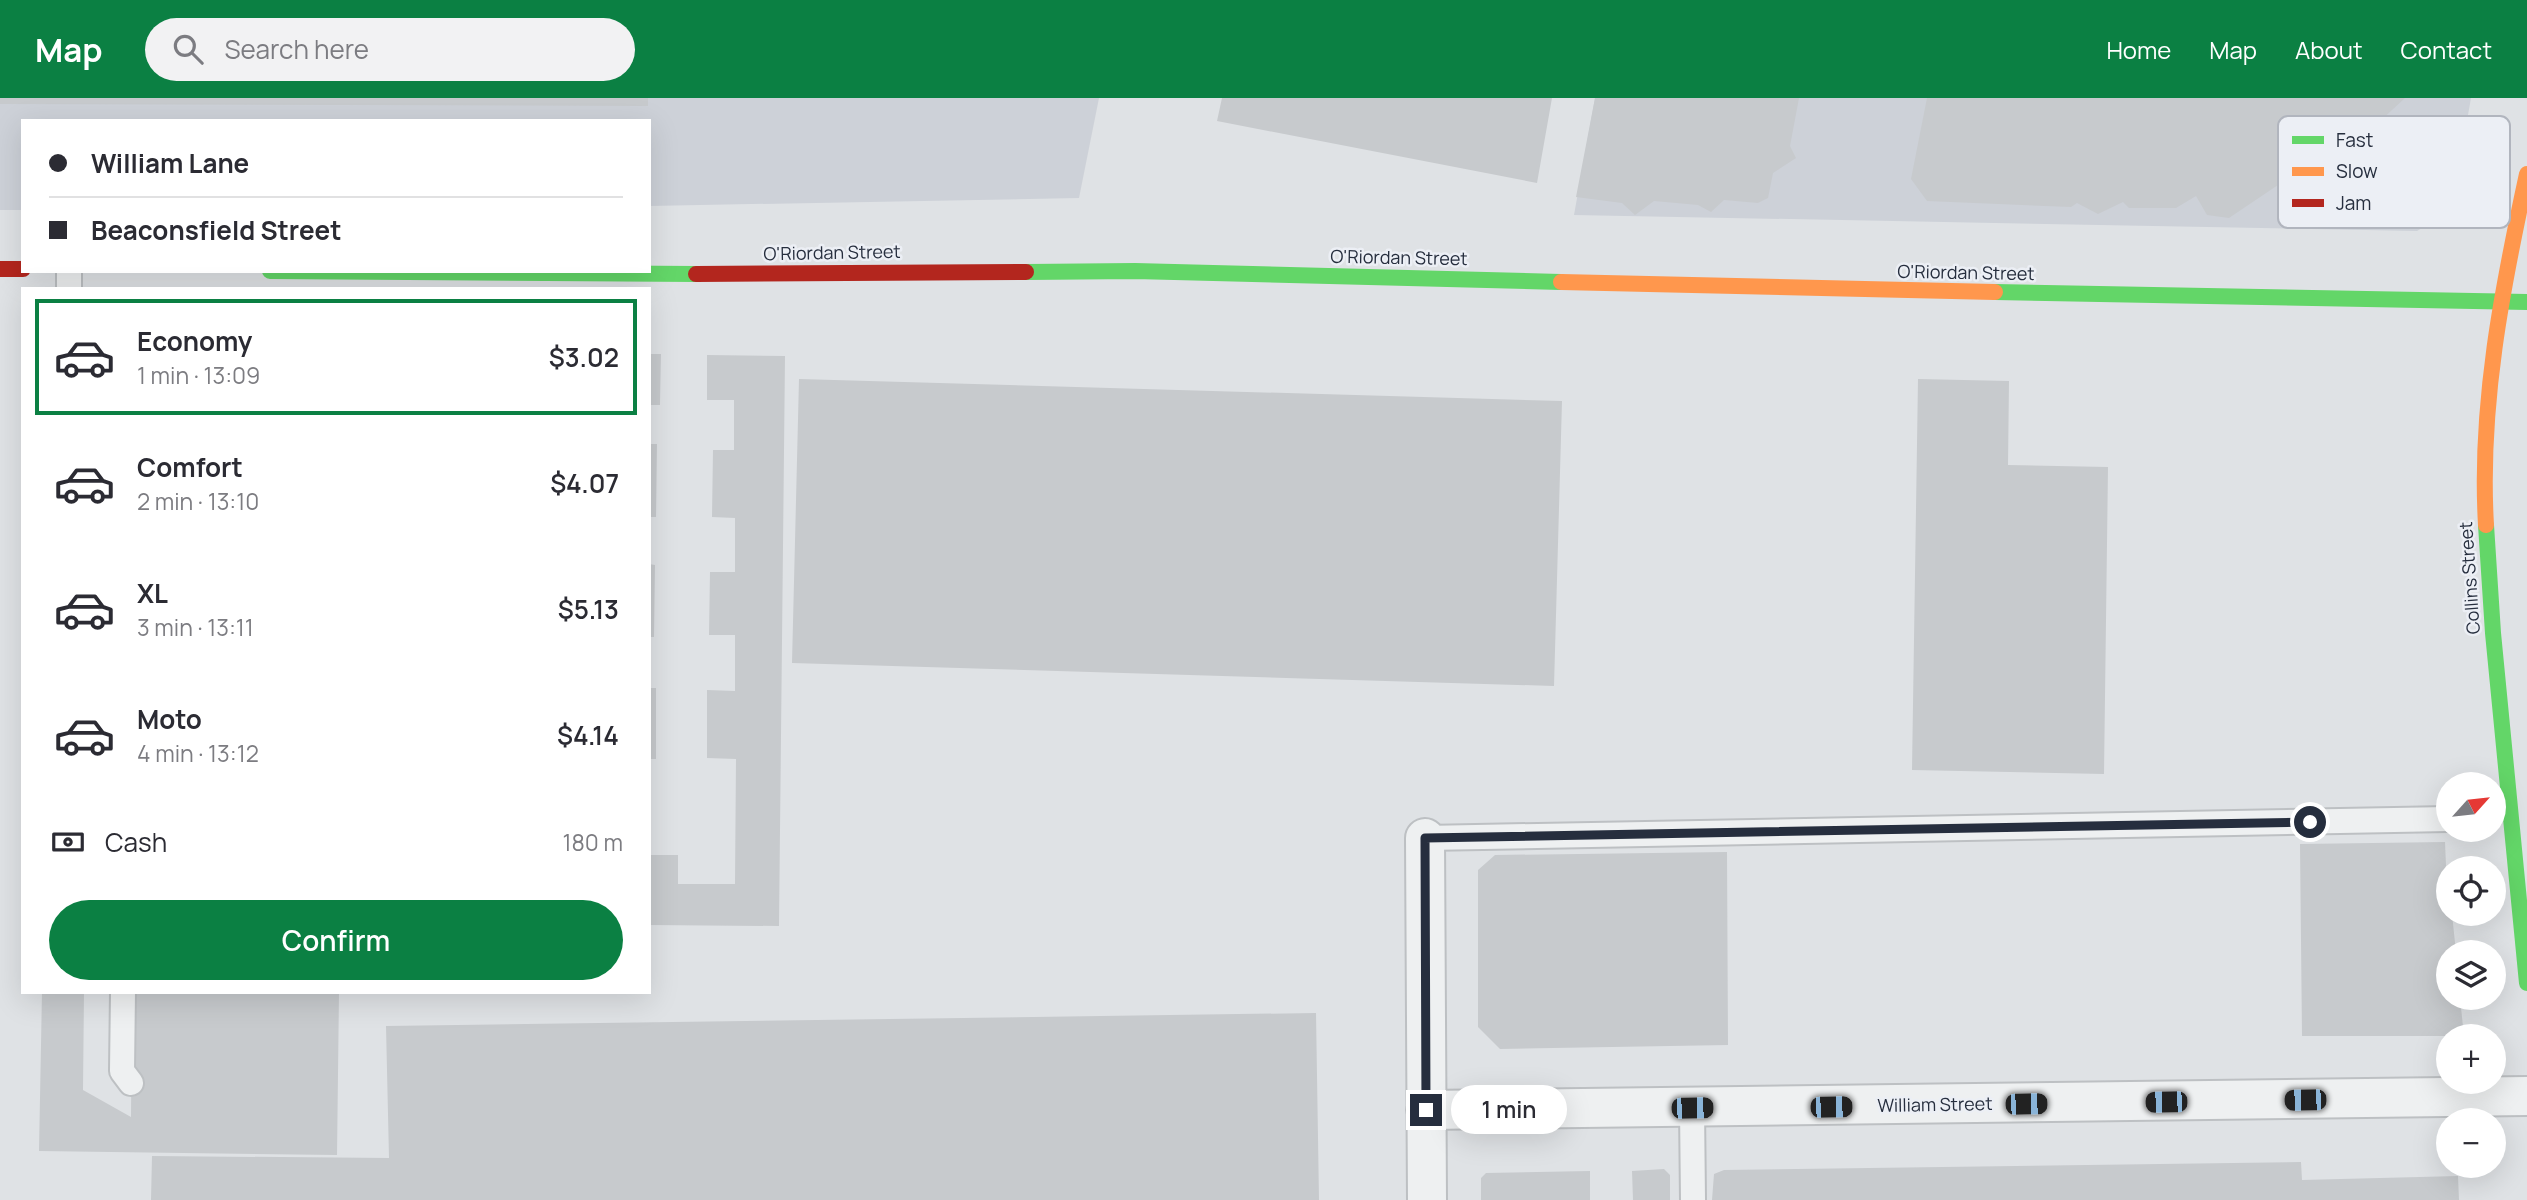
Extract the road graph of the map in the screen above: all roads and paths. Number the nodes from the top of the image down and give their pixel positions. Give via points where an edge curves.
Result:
1 (2527, 174) edge
2 (0, 269) edge
3 (21, 269) edge
4 (543, 273) edge
5 (2527, 302) edge
6 (2499, 303) junction
7 (2436, 819) edge
8 (2510, 820) edge
9 (1425, 838) joint
10 (2527, 982) edge
11 (123, 994) edge
12 (131, 1083) dead end
13 (2527, 1096) edge
14 (1692, 1108) junction
15 (1426, 1110) junction
16 (1427, 1200) edge
17 (1693, 1200) edge

1 - 6 main road, Collins Street
2 - 3 main road
4 - 6 main road, O'Riordan Street via 1135,271
5 - 6 main road, O'Riordan Street
6 - 8 main road, Collins Street via 2483,474
7 - 9 lane
8 - 10 main road, Collins Street
9 - 15 street
11 - 12 lane via 122,1071
13 - 14 street, William Street
14 - 15 street, William Street
14 - 17 lane
15 - 16 street

